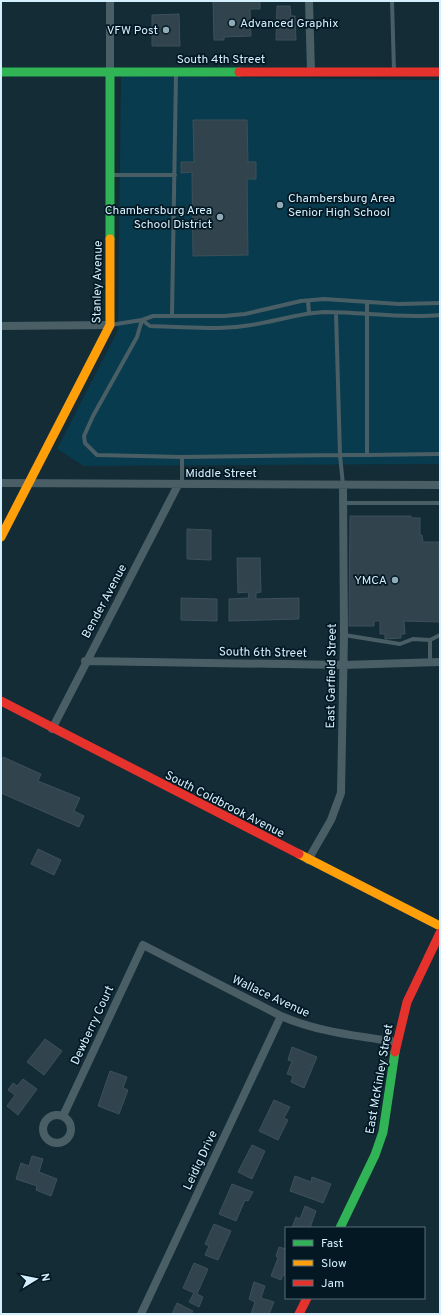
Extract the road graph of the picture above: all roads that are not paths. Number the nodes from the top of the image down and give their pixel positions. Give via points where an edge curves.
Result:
1 (110, 1) edge
2 (309, 1) edge
3 (392, 1) edge
4 (176, 71) junction
5 (1, 72) edge
6 (110, 72) junction
7 (311, 72) junction
8 (394, 72) junction
9 (440, 72) edge
10 (110, 175) junction
11 (175, 175) junction
12 (308, 301) junction
13 (367, 303) junction
14 (440, 303) edge
15 (309, 313) junction
16 (336, 313) junction
17 (172, 314) junction
18 (367, 315) junction
19 (440, 315) edge
20 (142, 320) junction
21 (110, 325) junction
22 (1, 326) edge
23 (440, 454) edge
24 (340, 455) junction
25 (367, 455) junction
26 (182, 456) junction
27 (1, 483) edge
28 (29, 483) junction
29 (180, 485) junction
30 (440, 485) edge
31 (343, 486) junction
32 (342, 503) junction
33 (440, 503) edge
34 (1, 537) edge
35 (344, 635) junction
36 (440, 635) edge
37 (430, 640) junction
38 (85, 661) junction
39 (430, 662) junction
40 (440, 662) edge
41 (343, 665) junction
42 (1, 701) edge
43 (52, 728) junction
44 (308, 860) junction
45 (440, 926) edge
46 (440, 933) edge
47 (143, 945) joint
48 (281, 1016) junction
49 (397, 1042) junction
50 (63, 1116) dead end
51 (340, 1227) edge
52 (306, 1299) edge
53 (141, 1314) edge
54 (299, 1314) edge

1 - 6 street, Stanley Avenue
2 - 7 street
3 - 8 lane
4 - 6 street, South 4th Street
4 - 7 street, South 4th Street
4 - 11 lane
5 - 6 street, South 4th Street
6 - 10 street, Stanley Avenue
7 - 8 street, South 4th Street
8 - 9 street, South 4th Street
10 - 11 lane
10 - 21 street, Stanley Avenue
11 - 17 lane
12 - 13 lane
12 - 15 lane
12 - 17 lane via 245,314
13 - 14 lane
13 - 18 lane
15 - 16 lane
15 - 20 lane via 242,327 150,326
16 - 18 lane
16 - 24 lane
17 - 20 lane
18 - 19 lane
18 - 25 lane
20 - 21 lane
20 - 26 lane via 137,337 93,416 84,436 85,442 97,455
21 - 22 street
21 - 28 street, Stanley Avenue
23 - 25 lane
24 - 25 lane
24 - 26 lane
24 - 31 lane
26 - 29 lane
27 - 28 street, Middle Street
28 - 29 street, Middle Street
28 - 34 street, Stanley Avenue
29 - 31 street, Middle Street
29 - 38 street, Bender Avenue
30 - 31 street, Middle Street
31 - 32 street, East Garfield Street
32 - 33 lane
32 - 35 street, East Garfield Street
35 - 37 lane via 400,644 413,639
35 - 41 street, East Garfield Street
36 - 37 lane
37 - 39 lane
38 - 41 street, South 6th Street
38 - 43 street, Bender Avenue
39 - 40 street, South 6th Street
39 - 41 street, South 6th Street
41 - 44 street, East Garfield Street via 341,793 331,820
42 - 43 street, South Coldbrook Avenue
43 - 44 street, South Coldbrook Avenue
44 - 45 street, South Coldbrook Avenue
46 - 49 street, East McKinley Street via 407,1002
47 - 48 street, Wallace Avenue
47 - 50 street, Dewberry Court
48 - 49 street, Wallace Avenue via 304,1026
48 - 53 street, Leidig Drive
49 - 51 street, East McKinley Street via 383,1132 375,1155
52 - 54 street

